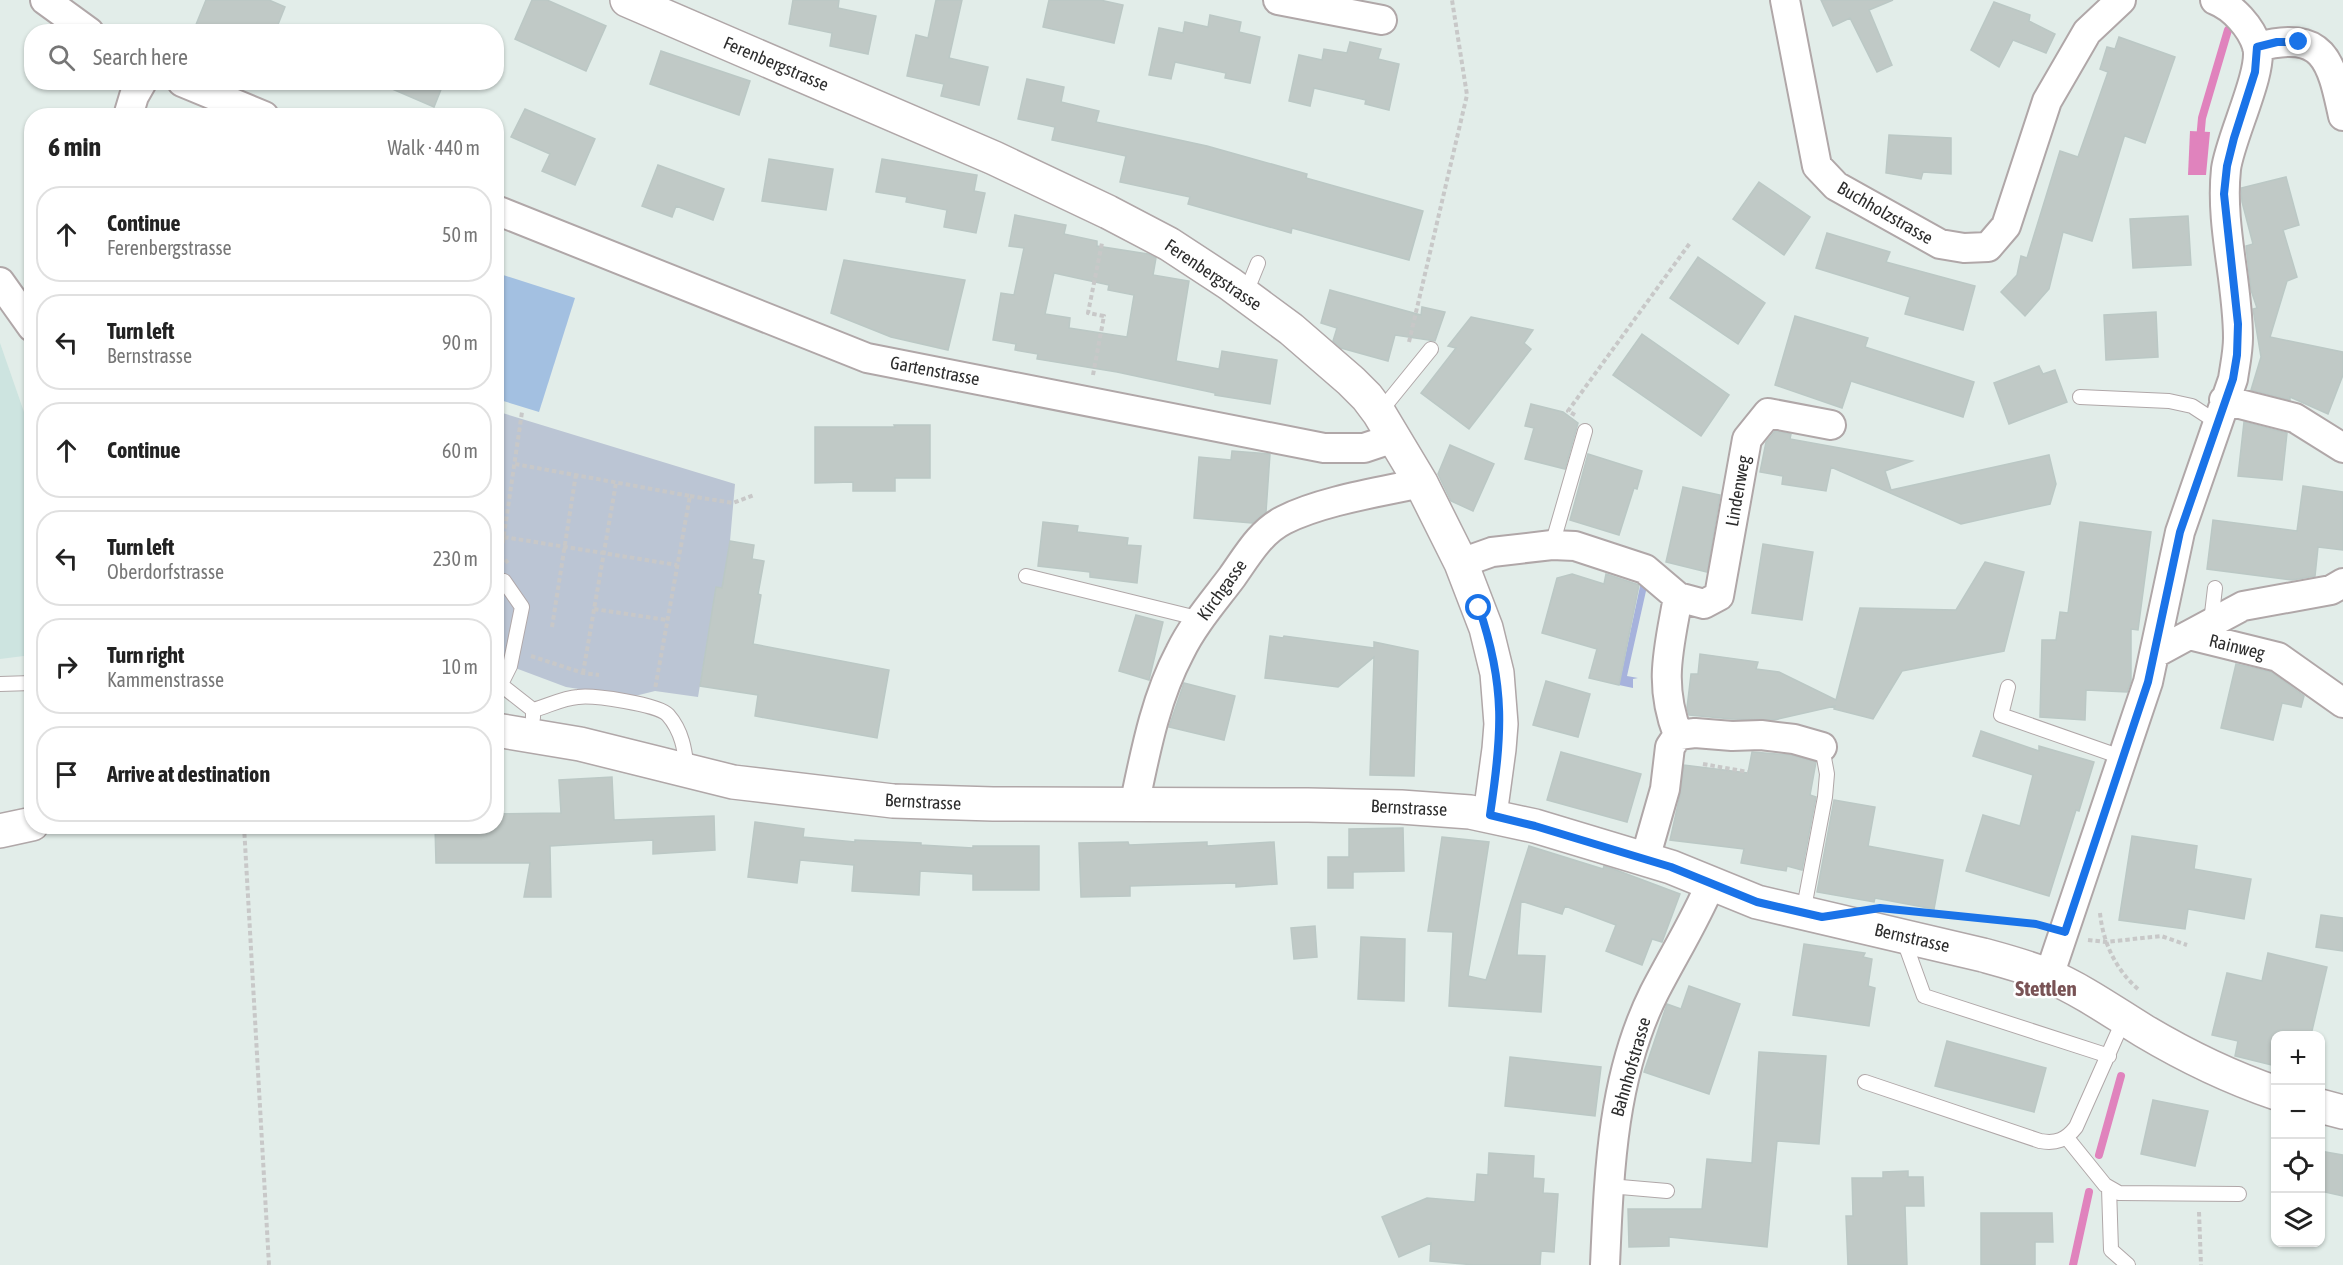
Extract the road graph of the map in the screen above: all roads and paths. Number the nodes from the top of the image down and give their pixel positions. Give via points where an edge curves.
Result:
1 (45, 0) edge
2 (627, 0) edge
3 (1278, 0) edge
4 (1452, 0) edge
5 (1785, 0) edge
6 (2121, 0) edge
7 (2214, 0) edge
8 (1382, 20) dead end
9 (78, 24) edge
10 (2257, 47) junction
11 (137, 90) edge
12 (201, 90) edge
13 (130, 108) edge
14 (245, 108) edge
15 (2343, 116) edge
16 (1108, 212) junction
17 (504, 213) edge
18 (1690, 243) dead end
19 (1258, 263) dead end
20 (0, 282) edge
21 (1245, 295) junction
22 (24, 316) edge
23 (1409, 345) dead end
24 (1431, 349) dead end
25 (2080, 397) dead end
26 (1088, 403) junction
27 (2221, 411) junction
28 (522, 412) dead end
29 (1831, 425) dead end
30 (1386, 426) junction
31 (1585, 431) joint
32 (2343, 448) edge
33 (514, 464) junction
34 (576, 474) junction
35 (616, 483) junction
36 (1421, 483) junction
37 (754, 495) dead end
38 (690, 496) junction
39 (504, 537) joint
40 (1552, 545) junction
41 (565, 546) junction
42 (604, 554) junction
43 (504, 558) edge
44 (1461, 563) junction
45 (678, 564) junction
46 (1026, 576) dead end
47 (504, 581) joint
48 (2343, 583) edge
49 (2215, 588) dead end
50 (1678, 597) junction
51 (594, 609) junction
52 (668, 620) junction
53 (1201, 620) junction
54 (552, 627) dead end
55 (2200, 629) junction
56 (513, 651) junction
57 (2154, 654) junction
58 (583, 673) junction
59 (504, 675) edge
60 (604, 676) dead end
61 (646, 682) dead end
62 (24, 683) edge
63 (0, 684) edge
64 (656, 684) junction
65 (2008, 687) dead end
66 (504, 688) edge
67 (2343, 703) edge
68 (653, 706) junction
69 (532, 722) junction
70 (504, 728) edge
71 (1678, 735) junction
72 (1822, 747) joint
73 (2124, 758) junction
74 (1703, 764) dead end
75 (687, 771) junction
76 (1748, 772) dead end
77 (1134, 806) junction
78 (1490, 815) junction
79 (24, 826) edge
80 (0, 831) edge
81 (244, 834) edge
82 (1645, 859) junction
83 (1711, 883) junction
84 (2099, 908) dead end
85 (1803, 913) junction
86 (1948, 915) dead end
87 (2065, 932) junction
88 (1902, 936) junction
89 (2106, 942) junction
90 (2187, 945) dead end
91 (2049, 976) junction
92 (2132, 1005) junction
93 (2109, 1056) junction
94 (1865, 1082) dead end
95 (2271, 1091) edge
96 (2325, 1107) edge
97 (2343, 1112) edge
98 (2067, 1138) junction
99 (1609, 1186) junction
100 (2109, 1188) junction
101 (1667, 1191) dead end
102 (2199, 1194) junction
103 (2239, 1194) dead end
104 (268, 1265) edge
105 (1605, 1265) edge
106 (2128, 1265) edge
107 (2201, 1265) edge

1 - 9 street
2 - 16 main road, Ferenbergstrasse via 994,158
3 - 8 street
4 - 23 path via 1467,95
5 - 6 street, Buchholzstrasse via 1817,166 1836,186 1940,244 1964,249 1988,247 2006,226 2047,101 2087,32
7 - 10 street via 2241,19
10 - 15 street via 2299,42 2315,48 2327,60 2334,76
10 - 27 street via 2255,72 2226,176 2226,220 2238,341 2233,379
11 - 13 street
12 - 14 street
16 - 21 main road, Ferenbergstrasse via 1169,244
16 - 26 path via 1088,313 1104,316
17 - 26 street, Gartenstrasse via 867,358
18 - 31 path via 1569,411 1584,421
19 - 21 lane
20 - 22 street
21 - 30 main road, Ferenbergstrasse via 1351,381
24 - 30 lane
25 - 27 lane via 2169,401
26 - 30 street, Gartenstrasse via 1324,447 1364,448
27 - 32 street via 2295,418
27 - 57 street via 2180,532
28 - 33 path
29 - 50 street, Lindenweg via 1768,413 1747,439 1719,596 1704,604
30 - 36 main road, Ferenbergstrasse
31 - 40 lane
33 - 34 path
33 - 39 path
34 - 35 path
34 - 41 path
35 - 38 path
35 - 42 path
36 - 44 main road, Ferenbergstrasse
36 - 53 street, Kirchgasse via 1353,498 1283,520 1258,540
37 - 38 path via 733,503
38 - 45 path
39 - 41 path
40 - 44 street, Lindenweg via 1492,552
40 - 50 street, Lindenweg via 1575,546 1645,569
41 - 42 path
41 - 54 path
42 - 45 path
42 - 51 path
43 - 47 path via 514,569
44 - 78 main road, Ferenbergstrasse via 1488,636 1499,689 1499,749
45 - 52 path
46 - 53 lane
47 - 56 lane via 522,607
48 - 55 street, Rainweg via 2331,590 2243,606
49 - 55 lane
50 - 71 street via 1666,664 1669,711
51 - 52 path
51 - 58 path
52 - 64 path
53 - 77 street, Kirchgasse via 1179,652 1168,677
55 - 57 street, Rainweg
55 - 67 street, Rainweg via 2278,657
56 - 58 path
56 - 59 lane
57 - 73 street
58 - 60 path
61 - 64 path
62 - 63 lane
64 - 68 path
65 - 73 lane via 2001,715
66 - 69 lane
68 - 69 lane via 582,696
68 - 75 lane via 668,715 678,730
69 - 70 main road, Bernstrasse
69 - 75 main road, Bernstrasse via 580,744
71 - 72 street via 1761,735
71 - 82 street via 1670,747 1665,789
72 - 85 lane via 1827,774 1825,797
73 - 87 street
74 - 76 path
75 - 77 main road, Bernstrasse via 771,788 893,801
77 - 78 main road, Bernstrasse via 1401,807
78 - 82 main road, Bernstrasse
79 - 80 main road
81 - 104 path
82 - 83 main road, Bernstrasse
83 - 85 main road, Bernstrasse via 1757,902
83 - 99 street, Bahnhofstrasse via 1654,994 1639,1032 1622,1086 1612,1138
84 - 89 path
85 - 88 main road, Bernstrasse
86 - 87 path via 2036,924
87 - 89 path via 2092,942
87 - 91 street
88 - 91 main road, Bernstrasse
88 - 93 lane via 1924,996
89 - 90 path via 2161,936
89 - 92 path via 2123,972
91 - 92 main road, Bernstrasse
92 - 93 lane
92 - 95 main road, Bernstrasse via 2217,1070
93 - 98 lane
94 - 98 lane via 2040,1141
96 - 97 main road
98 - 100 lane
99 - 101 lane
99 - 105 street, Bahnhofstrasse
100 - 102 lane via 2127,1194
100 - 106 lane via 2111,1250
102 - 103 lane
102 - 107 path

